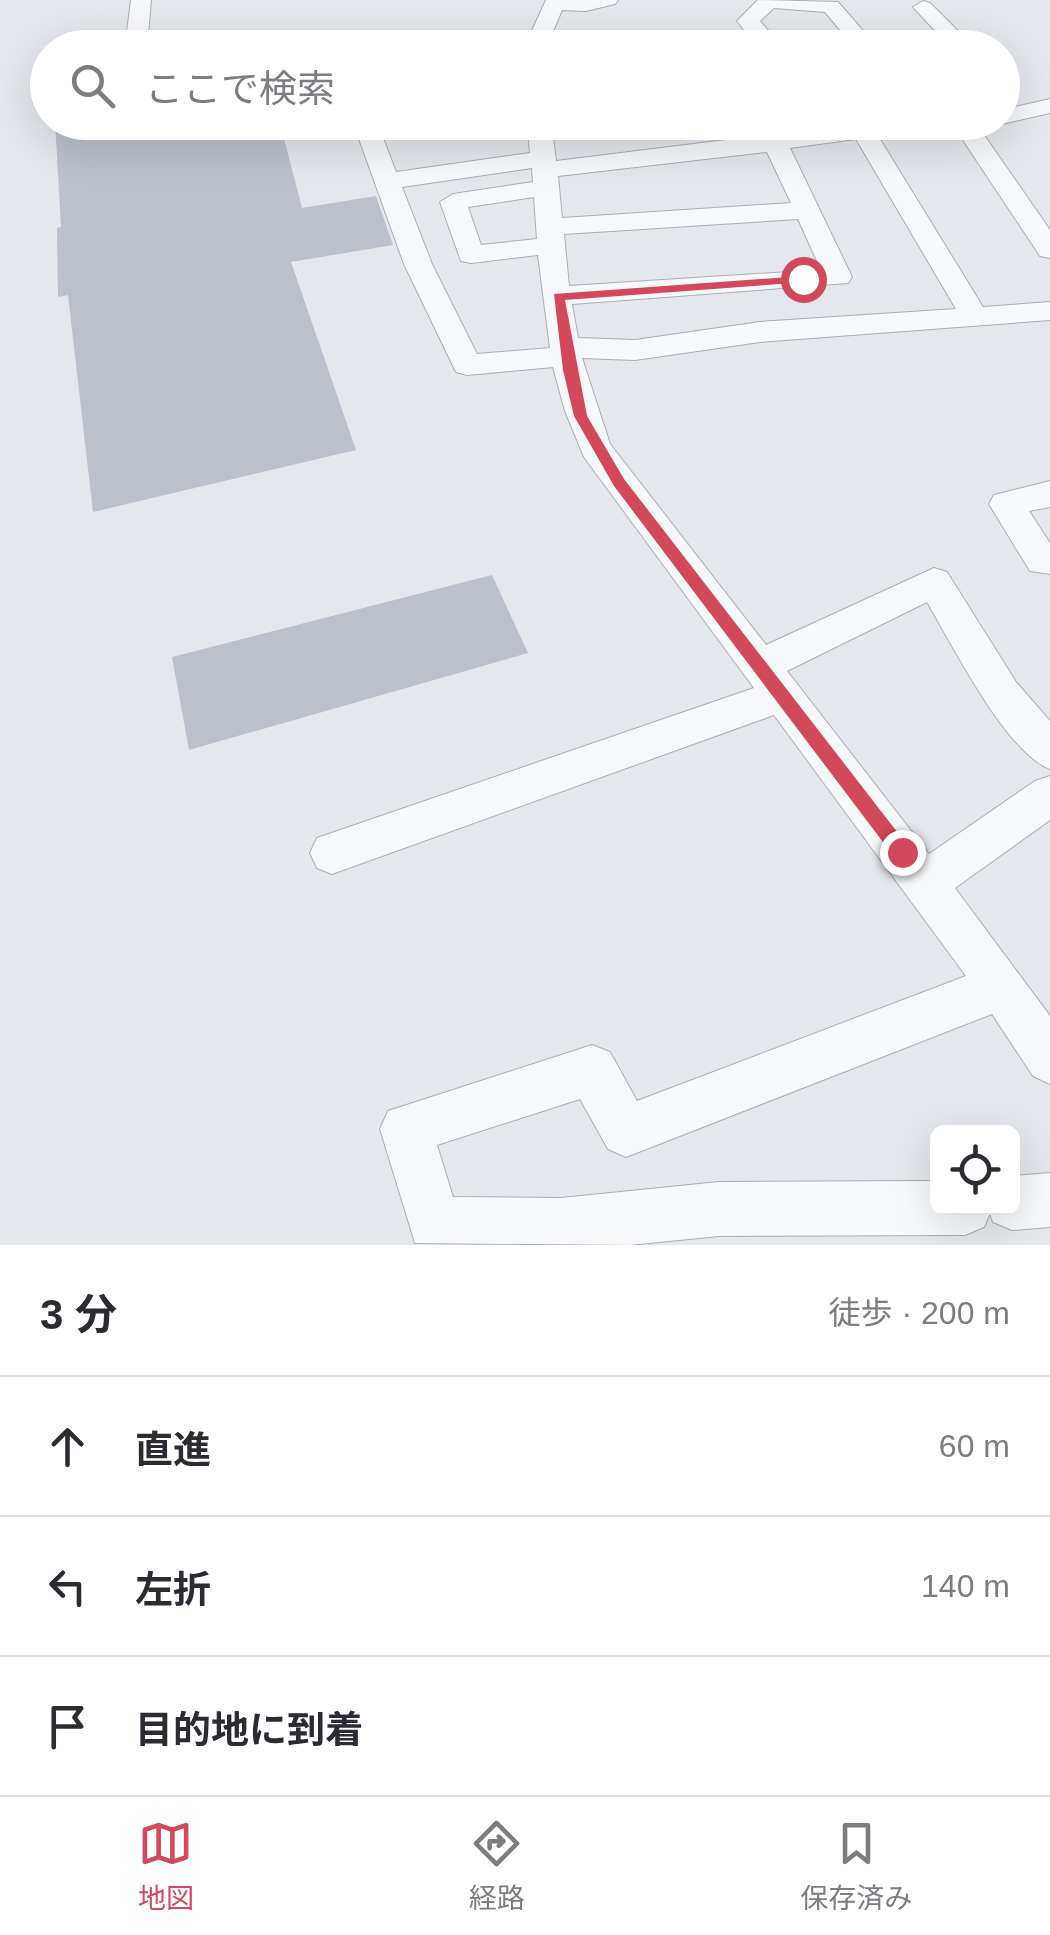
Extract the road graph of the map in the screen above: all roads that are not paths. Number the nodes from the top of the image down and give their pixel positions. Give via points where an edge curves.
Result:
1 (141, 0) edge
2 (608, 0) edge
3 (556, 2) edge
4 (923, 7) dead end
5 (138, 30) edge
6 (543, 30) edge
7 (756, 30) edge
8 (852, 30) edge
9 (946, 30) edge
10 (373, 140) edge
11 (795, 140) edge
12 (869, 140) edge
13 (974, 140) edge
14 (776, 144) junction
15 (544, 160) edge
16 (390, 181) junction
17 (808, 210) junction
18 (552, 236) junction
19 (1050, 250) edge
20 (558, 296) junction
21 (1050, 311) edge
22 (974, 315) junction
23 (567, 352) junction
24 (1050, 494) edge
25 (1050, 560) edge
26 (772, 680) junction
27 (1050, 752) edge
28 (1050, 795) edge
29 (332, 853) dead end
30 (925, 884) junction
31 (1002, 986) junction
32 (1050, 1059) edge
33 (1050, 1200) edge
34 (1020, 1202) edge
35 (930, 1208) edge
36 (561, 1235) edge

1 - 5 street
2 - 3 street
3 - 6 street
4 - 9 street
7 - 8 street via 748,21 770,1 832,6
10 - 16 street
11 - 14 street
12 - 22 street
13 - 19 street
14 - 15 street
14 - 17 street
15 - 16 street
15 - 18 street
15 - 18 street via 453,202 472,255
16 - 23 street via 418,264 467,365
17 - 18 street
17 - 20 street via 838,277
18 - 20 street
20 - 23 street
21 - 22 street
22 - 23 street
23 - 26 street via 580,416 596,449
24 - 25 street via 1006,504 1043,561
26 - 27 street via 934,582 1002,694
26 - 29 street
26 - 30 street
28 - 30 street
30 - 31 street
31 - 32 street
31 - 36 street via 626,1131 592,1070 406,1129 434,1224
33 - 34 street
35 - 36 street via 719,1209

